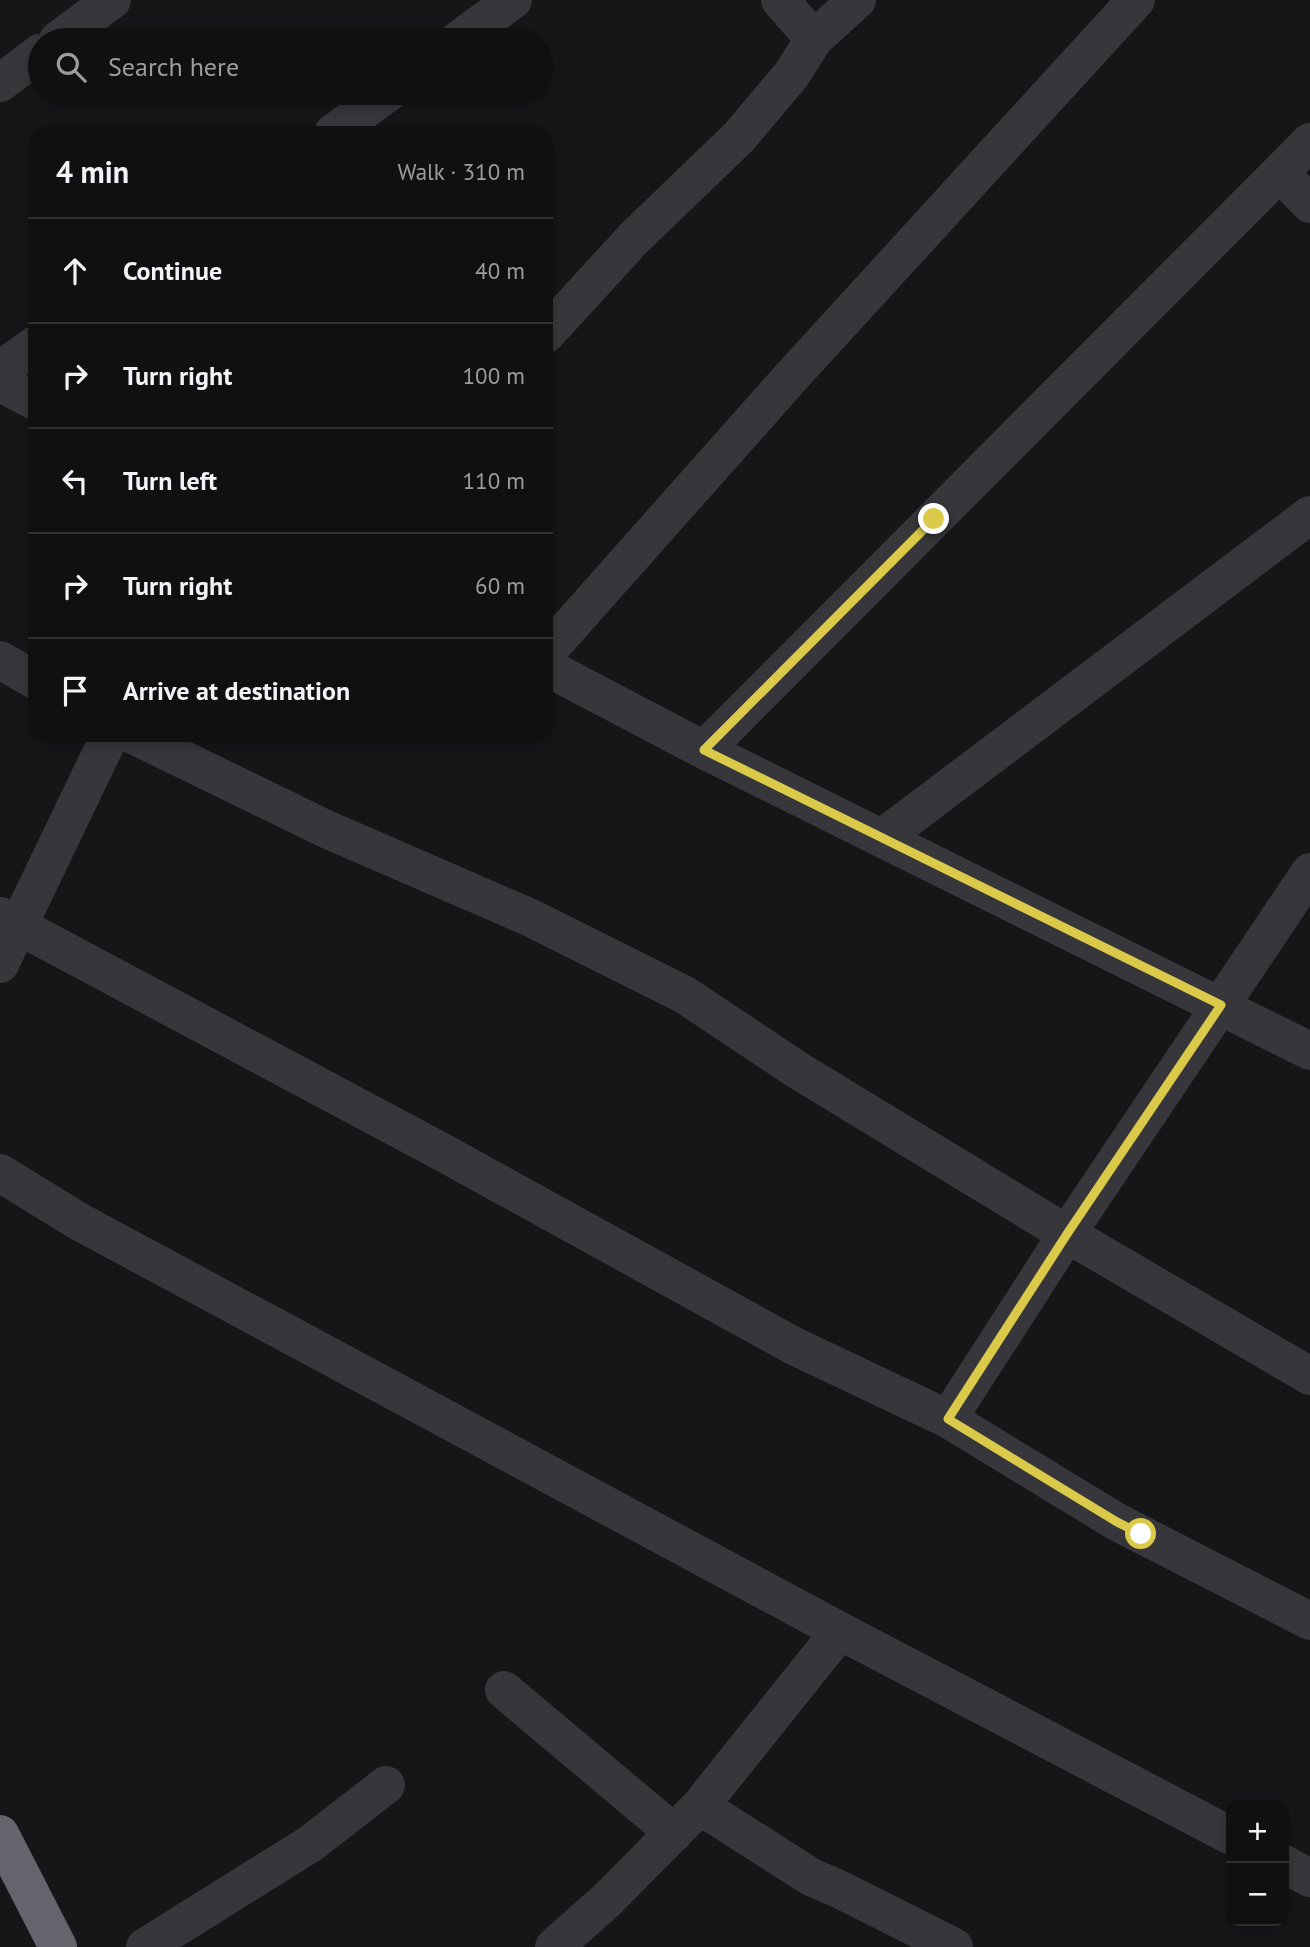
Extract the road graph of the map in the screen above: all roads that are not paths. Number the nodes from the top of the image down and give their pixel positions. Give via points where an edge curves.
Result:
1 (112, 0) edge
2 (513, 0) edge
3 (780, 0) edge
4 (857, 0) edge
5 (1136, 0) edge
6 (74, 28) edge
7 (474, 28) edge
8 (814, 39) junction
9 (28, 62) edge
10 (0, 83) edge
11 (372, 105) edge
12 (343, 126) edge
13 (1310, 142) edge
14 (1280, 173) junction
15 (1310, 204) edge
16 (553, 326) edge
17 (28, 350) edge
18 (0, 370) edge
19 (0, 383) edge
20 (28, 397) edge
21 (1310, 515) edge
22 (553, 645) edge
23 (0, 660) edge
24 (553, 671) edge
25 (28, 676) edge
26 (106, 742) edge
27 (147, 742) edge
28 (704, 750) junction
29 (882, 838) junction
30 (1310, 872) edge
31 (10, 921) edge
32 (0, 964) edge
33 (1221, 1005) junction
34 (1310, 1051) edge
35 (0, 1173) edge
36 (1067, 1234) junction
37 (1310, 1376) edge
38 (948, 1419) junction
39 (1310, 1621) edge
40 (840, 1631) junction
41 (504, 1690) dead end
42 (386, 1785) dead end
43 (687, 1819) junction
44 (1226, 1833) edge
45 (0, 1834) edge
46 (1289, 1867) edge
47 (1310, 1878) edge
48 (559, 1946) edge
49 (58, 1947) edge
50 (145, 1947) edge
51 (954, 1947) edge

1 - 6 street
2 - 7 street
3 - 8 street
4 - 8 street
5 - 22 street
8 - 16 street via 792,75 739,137 634,238
9 - 10 street
11 - 12 street
13 - 14 street
14 - 15 street
14 - 28 street
17 - 18 street
19 - 20 street
21 - 29 street
23 - 25 street
24 - 28 street
26 - 31 street
27 - 36 street via 326,829 531,918 685,995 799,1071
28 - 29 street
29 - 33 street
30 - 33 street
31 - 32 street
31 - 38 street via 794,1346
33 - 34 street
33 - 36 street
35 - 40 street via 90,1228
36 - 37 street
36 - 38 street
38 - 39 street via 1117,1522
40 - 43 street
40 - 44 street
41 - 43 street
42 - 50 street via 310,1844
43 - 48 street
43 - 51 street
45 - 49 highway
46 - 47 street

